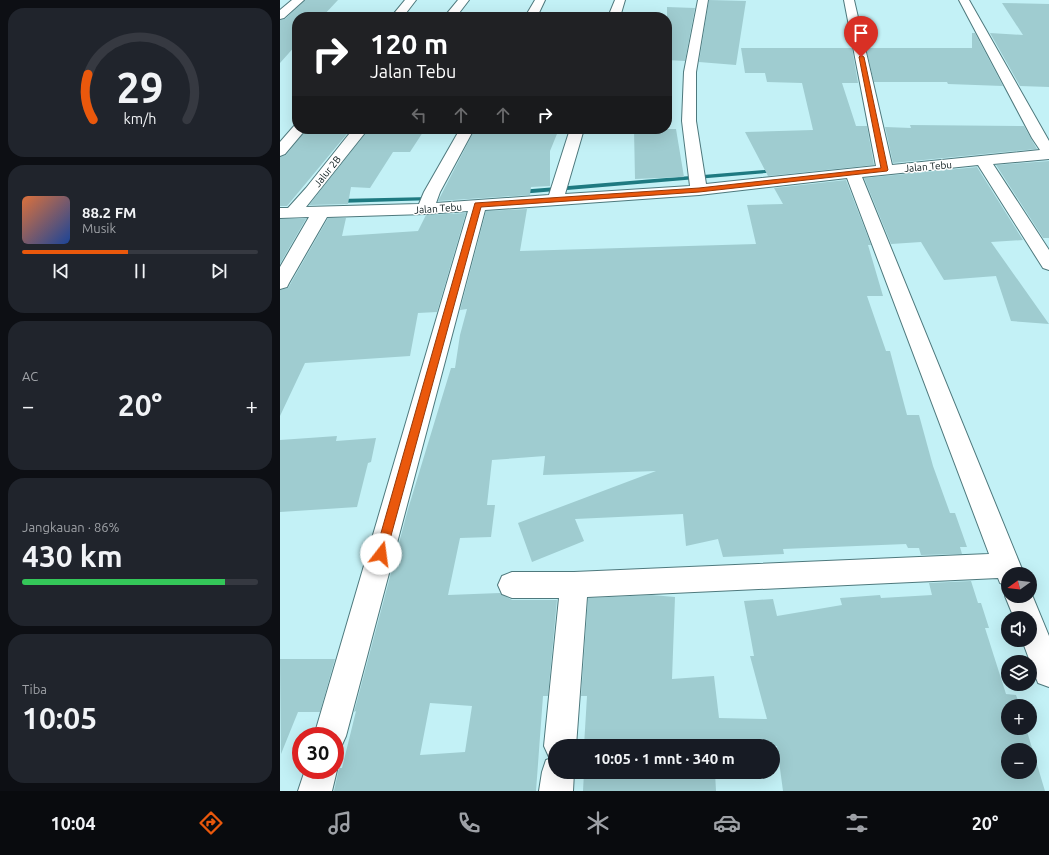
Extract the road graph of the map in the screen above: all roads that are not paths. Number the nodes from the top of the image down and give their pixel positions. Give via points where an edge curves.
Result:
1 (299, 0) edge
2 (411, 0) edge
3 (464, 0) edge
4 (540, 0) edge
5 (620, 0) edge
6 (703, 0) edge
7 (849, 0) edge
8 (964, 0) edge
9 (401, 12) edge
10 (454, 12) edge
11 (534, 12) edge
12 (616, 12) edge
13 (280, 16) edge
14 (295, 134) edge
15 (357, 134) edge
16 (464, 134) edge
17 (575, 134) edge
18 (1046, 149) edge
19 (280, 151) edge
20 (982, 161) junction
21 (883, 165) junction
22 (853, 173) junction
23 (698, 183) junction
24 (558, 192) junction
25 (428, 202) junction
26 (478, 205) junction
27 (289, 211) edge
28 (321, 212) junction
29 (1049, 264) edge
30 (280, 283) edge
31 (1008, 567) edge
32 (1001, 569) edge
33 (512, 585) dead end
34 (574, 585) junction
35 (1037, 642) edge
36 (1049, 672) edge
37 (333, 727) edge
38 (561, 739) edge
39 (318, 779) edge
40 (557, 779) edge
41 (315, 791) edge
42 (556, 791) edge

1 - 13 street
2 - 9 street
3 - 10 street
4 - 11 street
5 - 12 street
6 - 23 street via 690,72 689,121
7 - 21 street
8 - 18 street
14 - 19 street
15 - 27 street, Jalur 2B via 312,191
16 - 25 street
17 - 24 street
18 - 20 street, Jalan Tebu
20 - 21 street, Jalan Tebu
20 - 29 street
21 - 22 street, Jalan Tebu
22 - 23 street, Jalan Tebu
22 - 31 street
23 - 24 street, Jalan Tebu
24 - 26 street, Jalan Tebu
25 - 26 street, Jalan Tebu
25 - 28 street, Jalan Tebu
26 - 37 street
27 - 28 street, Jalan Tebu
28 - 30 street
32 - 34 street
33 - 34 street
34 - 38 street
35 - 36 street
39 - 41 street
40 - 42 street

